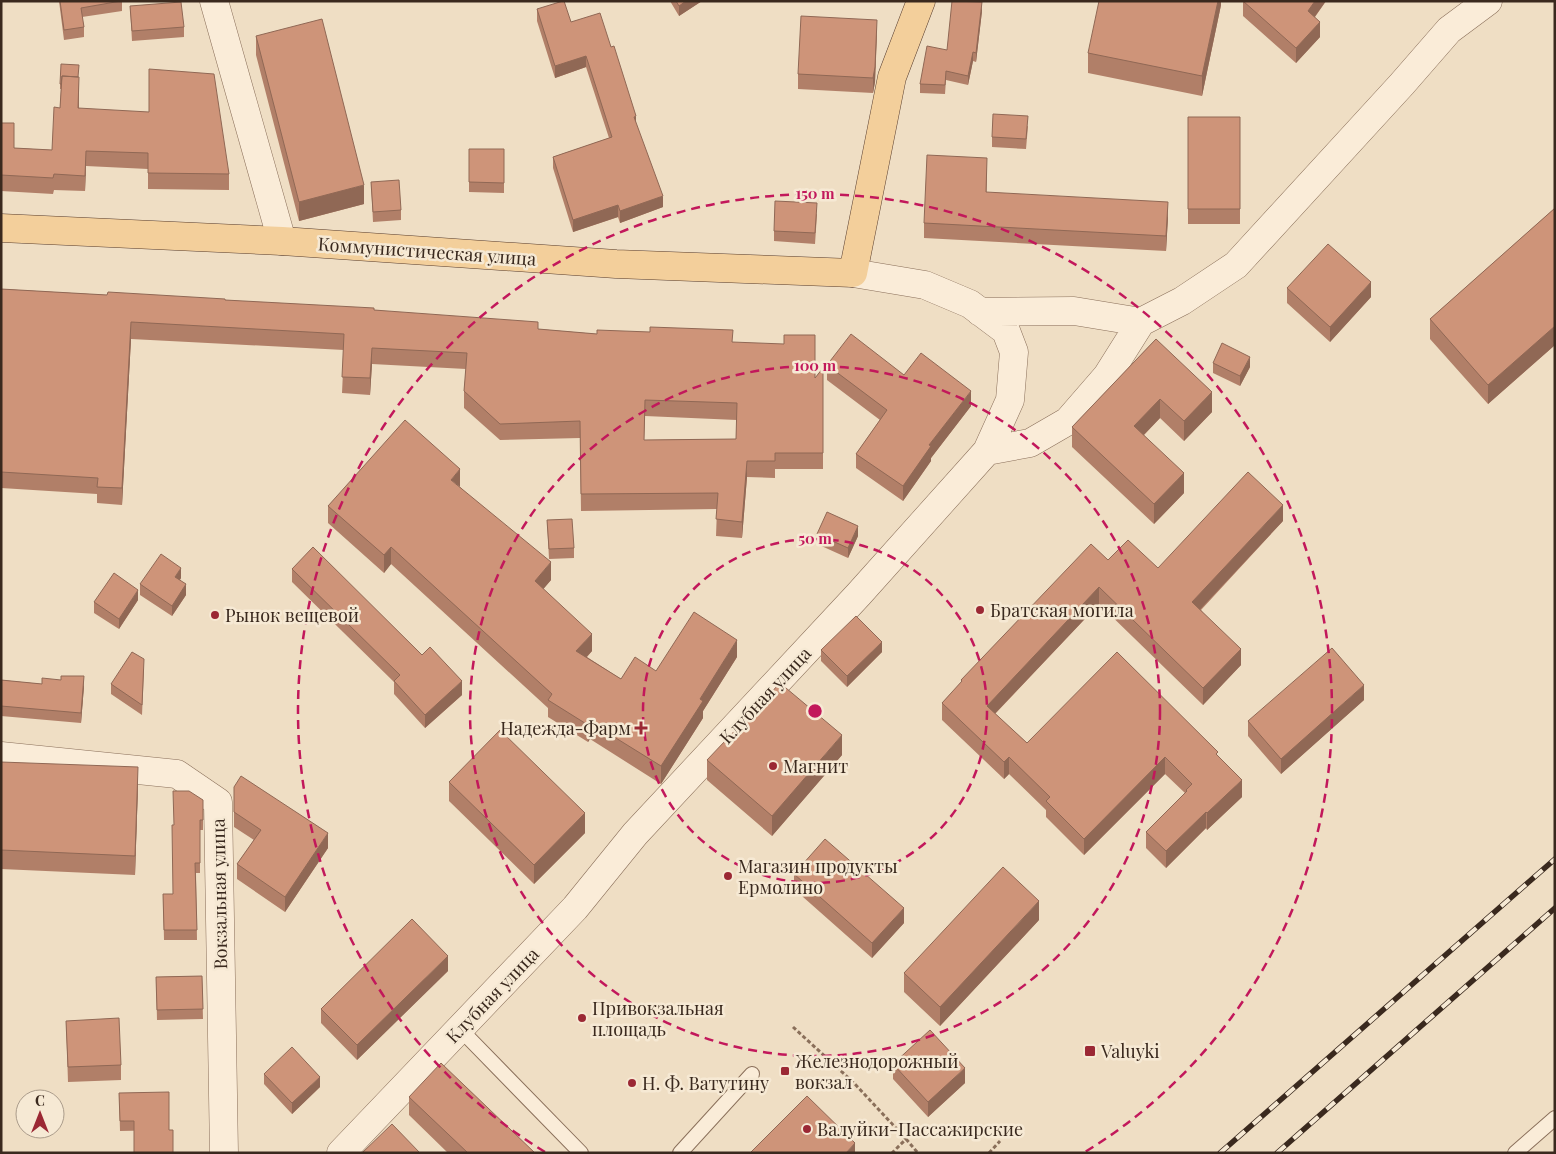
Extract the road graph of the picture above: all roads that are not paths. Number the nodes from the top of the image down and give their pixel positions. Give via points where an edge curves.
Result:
1 (214, 1) edge
2 (922, 1) edge
3 (1488, 1) edge
4 (1, 228) edge
5 (282, 241) junction
6 (853, 273) junction
7 (980, 312) junction
8 (1141, 322) junction
9 (987, 451) junction
10 (1, 756) edge
11 (460, 1029) junction
12 (752, 1074) dead end
13 (1555, 1118) edge
14 (224, 1153) edge
15 (341, 1153) edge
16 (581, 1153) edge
17 (680, 1153) edge
18 (1515, 1153) edge

1 - 5 street
2 - 6 main road via 892,77
3 - 8 street via 1449,30 1236,265 1182,301
4 - 5 main road, Коммунистическая улица
5 - 6 main road, Коммунистическая улица via 616,264
6 - 7 street, Клубная улица via 924,285 970,304
7 - 8 street via 1074,311
7 - 9 street, Клубная улица via 1006,331 1014,352 1010,400
8 - 9 street via 1107,376 1068,421 1030,443
9 - 11 street, Клубная улица via 859,594 635,834 575,908
10 - 14 street, Вокзальная улица via 177,774 218,802
11 - 15 street, Клубная улица
11 - 16 lane
12 - 17 lane
13 - 18 lane

